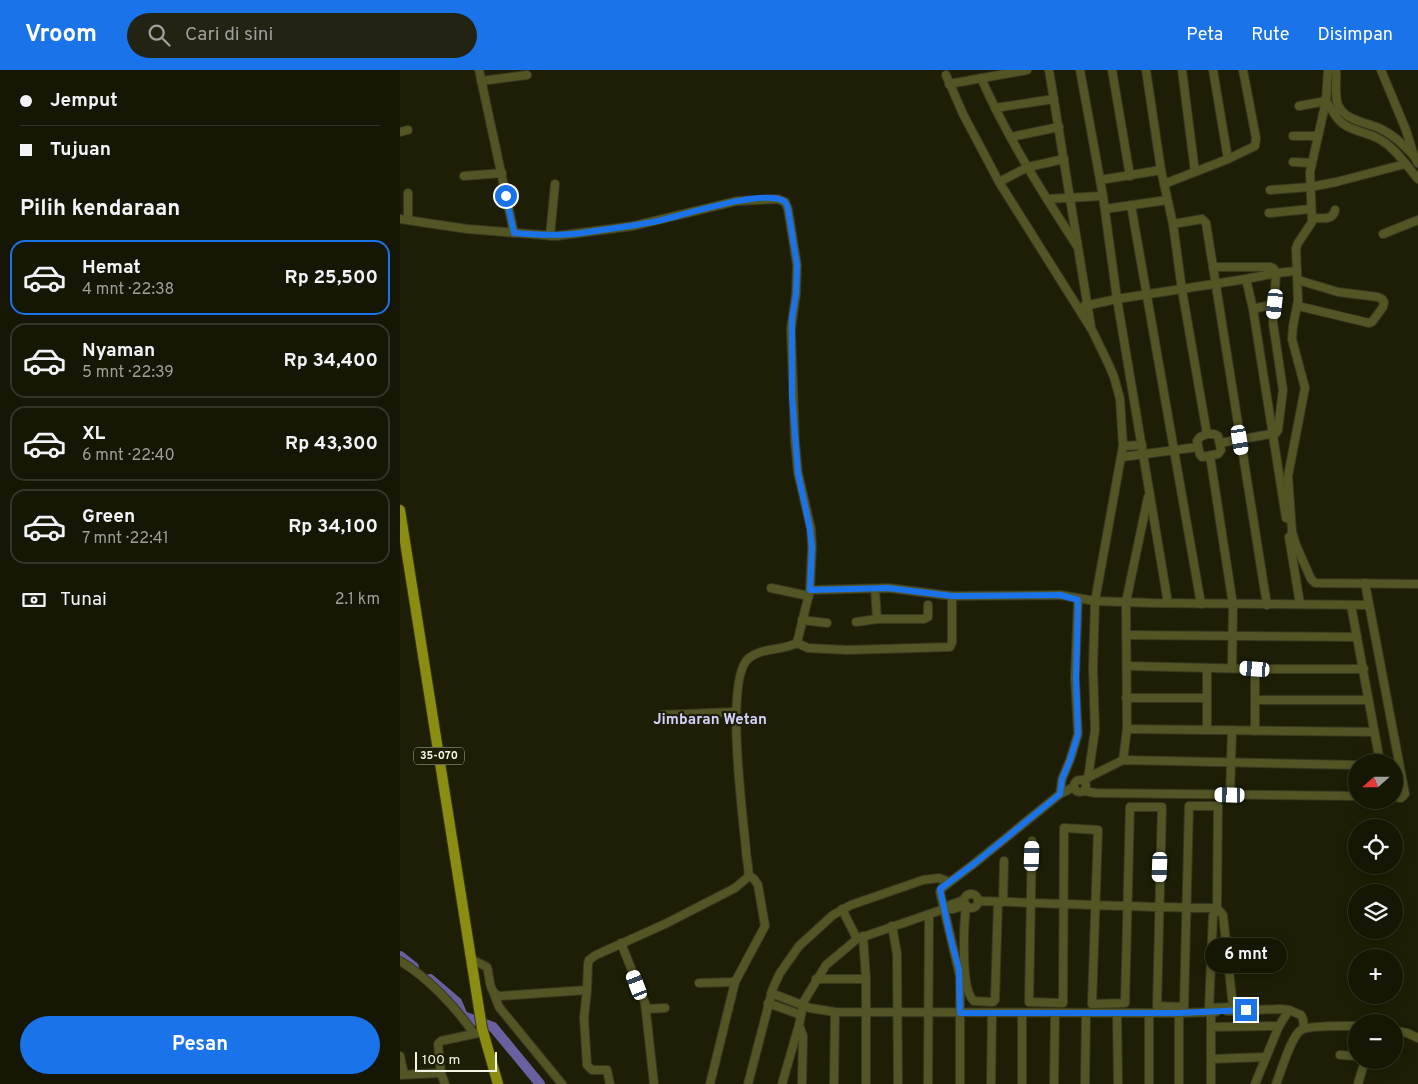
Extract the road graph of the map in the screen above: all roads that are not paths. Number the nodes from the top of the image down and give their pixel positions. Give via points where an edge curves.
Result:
1 (479, 70) edge
2 (1027, 70) edge
3 (1049, 70) edge
4 (1080, 70) edge
5 (1112, 70) edge
6 (1146, 70) edge
7 (1182, 70) edge
8 (1213, 70) edge
9 (1244, 70) edge
10 (1380, 70) edge
11 (1332, 72) edge
12 (527, 75) dead end
13 (946, 75) dead end
14 (981, 78) junction
15 (481, 81) junction
16 (949, 84) junction
17 (1054, 98) junction
18 (1326, 101) junction
19 (1299, 106) dead end
20 (995, 108) junction
21 (1059, 127) junction
22 (1380, 133) junction
23 (1293, 136) dead end
24 (1318, 136) junction
25 (1011, 137) junction
26 (1064, 159) junction
27 (1228, 159) junction
28 (1416, 159) edge
29 (1294, 162) dead end
30 (1312, 163) junction
31 (1405, 164) junction
32 (1028, 167) junction
33 (1161, 170) junction
34 (1195, 172) junction
35 (502, 173) junction
36 (464, 176) dead end
37 (1130, 176) junction
38 (1418, 179) edge
39 (1100, 180) junction
40 (999, 182) junction
41 (555, 184) dead end
42 (1164, 184) junction
43 (1310, 186) junction
44 (1270, 190) dead end
45 (408, 193) dead end
46 (1104, 196) junction
47 (1071, 198) junction
48 (1047, 199) junction
49 (1167, 200) junction
50 (1131, 205) junction
51 (1105, 209) junction
52 (1311, 209) junction
53 (1335, 210) dead end
54 (1269, 214) dead end
55 (1312, 218) junction
56 (404, 220) edge
57 (1418, 220) edge
58 (1173, 224) junction
59 (514, 233) junction
60 (1383, 234) dead end
61 (550, 236) junction
62 (1078, 248) junction
63 (1213, 267) junction
64 (1276, 273) junction
65 (1297, 275) junction
66 (1246, 280) junction
67 (1215, 284) junction
68 (1182, 290) junction
69 (1147, 295) junction
70 (1117, 299) junction
71 (1275, 304) junction
72 (1088, 305) junction
73 (1298, 306) junction
74 (1077, 307) junction
75 (1254, 309) junction
76 (1092, 330) junction
77 (1130, 374) junction
78 (1114, 377) junction
79 (1138, 420) junction
80 (1122, 421) junction
81 (1207, 434) junction
82 (1273, 435) junction
83 (1240, 440) junction
84 (1220, 443) junction
85 (1142, 445) junction
86 (1123, 446) junction
87 (1198, 447) junction
88 (1174, 451) junction
89 (1144, 455) junction
90 (1210, 456) junction
91 (1122, 457) junction
92 (1149, 494) junction
93 (400, 510) edge
94 (1130, 581) junction
95 (1365, 583) junction
96 (1418, 584) edge
97 (772, 588) dead end
98 (875, 589) junction
99 (809, 593) junction
100 (952, 596) junction
101 (1076, 599) junction
102 (1095, 601) junction
103 (1126, 602) junction
104 (1136, 603) junction
105 (1168, 603) junction
106 (1201, 604) junction
107 (1300, 604) junction
108 (928, 605) dead end
109 (1233, 605) junction
110 (1267, 605) junction
111 (1351, 605) junction
112 (1369, 605) junction
113 (877, 619) junction
114 (802, 620) junction
115 (856, 622) dead end
116 (827, 623) dead end
117 (1126, 635) junction
118 (1232, 636) junction
119 (1358, 638) junction
120 (797, 643) junction
121 (1126, 666) junction
122 (1207, 668) junction
123 (1232, 668) junction
124 (1255, 669) junction
125 (1364, 669) junction
126 (1126, 698) junction
127 (1207, 698) junction
128 (1256, 700) junction
129 (1368, 700) junction
130 (736, 712) junction
131 (661, 716) dead end
132 (1127, 729) junction
133 (1207, 730) junction
134 (1232, 730) junction
135 (1255, 731) junction
136 (1374, 732) junction
137 (1378, 754) edge
138 (1397, 754) edge
139 (1123, 760) junction
140 (1231, 763) junction
141 (1348, 765) edge
142 (1086, 779) junction
143 (1403, 784) edge
144 (1074, 787) junction
145 (1084, 791) junction
146 (1060, 794) junction
147 (1230, 795) junction
148 (1348, 796) edge
149 (1403, 796) edge
150 (1032, 841) dead end
151 (1004, 862) dead end
152 (749, 875) junction
153 (949, 882) junction
154 (978, 901) junction
155 (1001, 902) junction
156 (1030, 903) junction
157 (965, 904) junction
158 (1064, 904) junction
159 (1095, 904) junction
160 (1127, 905) junction
161 (1159, 907) junction
162 (1186, 908) junction
163 (1218, 908) junction
164 (842, 909) junction
165 (944, 910) junction
166 (929, 915) junction
167 (892, 926) junction
168 (860, 938) junction
169 (621, 943) junction
170 (471, 959) junction
171 (400, 961) edge
172 (866, 978) junction
173 (816, 979) junction
174 (735, 982) junction
175 (699, 983) dead end
176 (587, 990) junction
177 (771, 993) junction
178 (494, 994) junction
179 (768, 1003) junction
180 (802, 1006) junction
181 (665, 1008) dead end
182 (646, 1009) junction
183 (1289, 1010) junction
184 (835, 1012) junction
185 (866, 1012) junction
186 (898, 1012) junction
187 (1211, 1012) junction
188 (928, 1013) junction
189 (960, 1013) junction
190 (992, 1013) junction
191 (1022, 1013) junction
192 (1054, 1013) junction
193 (1086, 1013) junction
194 (1117, 1013) junction
195 (1149, 1013) junction
196 (1179, 1013) junction
197 (801, 1015) junction
198 (799, 1025) junction
199 (1279, 1026) junction
200 (1348, 1026) edge
201 (1211, 1027) junction
202 (1304, 1028) junction
203 (479, 1031) junction
204 (1403, 1032) edge
205 (1418, 1038) edge
206 (1340, 1055) dead end
207 (400, 1056) edge
208 (1348, 1056) edge
209 (1266, 1057) junction
210 (1211, 1059) junction
211 (1362, 1069) edge
212 (441, 1073) junction
213 (402, 1074) edge
214 (445, 1084) edge
215 (498, 1084) edge
216 (562, 1084) edge
217 (610, 1084) edge
218 (654, 1084) edge
219 (710, 1084) edge
220 (748, 1084) edge
221 (782, 1084) edge
222 (802, 1084) edge
223 (834, 1084) edge
224 (866, 1084) edge
225 (898, 1084) edge
226 (928, 1084) edge
227 (960, 1084) edge
228 (992, 1084) edge
229 (1022, 1084) edge
230 (1054, 1084) edge
231 (1085, 1084) edge
232 (1118, 1084) edge
233 (1149, 1084) edge
234 (1179, 1084) edge
235 (1212, 1084) edge
236 (1255, 1084) edge
237 (1276, 1084) edge
238 (1358, 1084) edge

1 - 15 street
2 - 14 street
3 - 17 street
4 - 39 street
5 - 37 street
6 - 33 street
7 - 34 street
8 - 27 street
9 - 27 street via 1256,143
10 - 28 street
11 - 18 street
11 - 22 street via 1340,108 1348,116
12 - 15 street
13 - 16 street
14 - 16 street
14 - 20 street
15 - 35 street
16 - 40 street
17 - 20 street
17 - 21 street
18 - 19 street
18 - 22 street via 1343,124
18 - 24 street
20 - 25 street
21 - 25 street
21 - 26 street
22 - 28 street via 1402,143
22 - 31 street
23 - 24 street
24 - 30 street
25 - 32 street
26 - 32 street
26 - 47 street
27 - 34 street
29 - 30 street
30 - 43 street
31 - 38 street
31 - 43 street
32 - 40 street
32 - 48 street
33 - 37 street
33 - 42 street
34 - 42 street
35 - 36 street
35 - 59 street
37 - 39 street
39 - 46 street
40 - 74 street
41 - 61 street
42 - 49 street
43 - 44 street
43 - 52 street
45 - 56 street
46 - 47 street
46 - 51 street
47 - 48 street
47 - 62 street
48 - 62 street
49 - 50 street
49 - 58 street
50 - 51 street
50 - 69 street
51 - 70 street
52 - 54 street
52 - 55 street
53 - 55 street via 1330,218
55 - 65 street via 1296,248
56 - 59 street
57 - 60 street
58 - 63 street via 1204,220
58 - 68 street
59 - 61 street
61 - 99 street via 633,226 737,201 778,199 786,204 797,265 792,318 792,396 798,473 812,547
62 - 72 street
63 - 64 street via 1272,268
63 - 67 street
64 - 65 street
64 - 66 street
64 - 71 street
65 - 73 street
65 - 73 street via 1338,292 1378,297 1384,302 1369,323
66 - 67 street
66 - 75 street
67 - 68 street
67 - 83 street
68 - 69 street
68 - 81 street
69 - 70 street
69 - 88 street
70 - 72 street
70 - 77 street
71 - 75 street
71 - 82 street via 1273,323 1284,390 1278,430
72 - 74 street
72 - 76 street
73 - 95 street via 1292,339 1306,388 1288,468 1292,532 1313,582
74 - 76 street
75 - 82 street
76 - 78 street
77 - 78 street
77 - 79 street
78 - 80 street
79 - 80 street
79 - 85 street
80 - 86 street
81 - 84 street via 1216,435
81 - 87 street via 1198,439
82 - 83 street
82 - 107 street
83 - 84 street
83 - 110 street
84 - 90 street via 1220,452
85 - 86 street
85 - 89 street
86 - 91 street
87 - 88 street
87 - 90 street via 1201,456
88 - 89 street
88 - 106 street
89 - 91 street
89 - 92 street
90 - 109 street
91 - 102 street
92 - 94 street
92 - 105 street
93 - 170 main road, 35-070
94 - 103 street
94 - 104 street
95 - 96 street
95 - 112 street
97 - 99 street
98 - 99 street
98 - 100 street
98 - 113 street
99 - 114 street
100 - 101 street via 1066,596
100 - 120 street via 950,647 847,650 808,648
101 - 102 street
101 - 146 street via 1078,734
102 - 103 street
102 - 142 street via 1095,730
103 - 104 street
103 - 117 street
104 - 105 street
105 - 106 street
106 - 109 street
107 - 110 street
107 - 111 street
108 - 113 street via 928,617 924,620
109 - 110 street
109 - 118 street
111 - 112 street
111 - 119 street
112 - 138 street
113 - 115 street
114 - 116 street
114 - 120 street
117 - 118 street
117 - 121 street
118 - 119 street
118 - 123 street
119 - 125 street
120 - 130 street via 756,653 747,659 738,682
121 - 122 street
121 - 126 street
122 - 123 street
122 - 127 street
123 - 124 street
124 - 125 street
124 - 128 street
125 - 129 street
126 - 127 street
126 - 132 street
127 - 133 street
128 - 129 street
128 - 135 street
129 - 136 street
130 - 131 street
130 - 152 street
132 - 133 street
132 - 139 street
133 - 134 street
134 - 135 street
134 - 140 street
135 - 136 street
136 - 137 street
139 - 140 street
139 - 142 street
140 - 141 street
140 - 147 street
142 - 144 street via 1076,782
142 - 145 street
143 - 149 street
144 - 145 street via 1078,792
144 - 146 street
145 - 147 street
146 - 153 street
147 - 148 street
150 - 156 street
151 - 155 street
152 - 169 street via 735,888
152 - 174 street via 758,886 765,926
153 - 164 street via 939,878 923,880
153 - 165 street via 940,889
154 - 155 street
154 - 157 street via 973,907
154 - 157 street via 976,896 966,895
155 - 156 street
155 - 157 street via 993,1002 974,1001 970,997 965,972
156 - 158 street
156 - 158 street via 1029,1002 1063,1002
157 - 165 street
158 - 159 street
158 - 159 street via 1064,828 1098,830
159 - 160 street
159 - 160 street via 1092,1004 1125,1003
160 - 161 street
160 - 161 street via 1130,807 1162,807
161 - 162 street
161 - 162 street via 1157,1006 1184,1006
162 - 163 street
162 - 163 street via 1190,806 1218,806
163 - 163 street via 1223,915 1233,1007 1209,1008 1213,916
164 - 168 street
164 - 177 street via 793,952
165 - 166 street
165 - 189 street via 959,970
166 - 167 street
166 - 188 street
167 - 168 street
167 - 186 street via 897,946
168 - 172 street
168 - 173 street via 826,965
169 - 176 street via 589,960
169 - 182 street
170 - 178 street via 487,967
170 - 203 main road, 35-070
171 - 203 street via 416,971
172 - 173 street
172 - 185 street
173 - 180 street
174 - 175 street
174 - 219 street
176 - 178 street via 508,996
176 - 217 street via 584,1018 587,1065 592,1070 607,1070
177 - 179 street
177 - 180 street
178 - 216 street via 501,1010
179 - 197 street
179 - 220 street
180 - 184 street
180 - 197 street
181 - 182 street
182 - 218 street
183 - 187 street
183 - 199 street
183 - 202 street via 1301,1015
184 - 185 street
184 - 223 street
185 - 186 street
185 - 224 street
186 - 188 street
186 - 225 street
187 - 196 street
187 - 201 street
188 - 189 street
188 - 226 street
189 - 190 street
189 - 227 street
190 - 191 street
190 - 228 street
191 - 192 street
191 - 229 street
192 - 193 street
192 - 230 street
193 - 194 street
193 - 231 street
194 - 195 street
194 - 232 street
195 - 196 street
195 - 233 street
196 - 234 street
197 - 198 street
198 - 221 street
198 - 222 street via 803,1036
199 - 201 street
199 - 209 street
200 - 202 street
201 - 210 street
202 - 237 street via 1294,1038
203 - 212 street via 439,1042
203 - 215 main road, 35-070
204 - 205 street
206 - 208 street
207 - 213 street
209 - 210 street
209 - 236 street
210 - 235 street
211 - 238 street
212 - 213 street
212 - 214 street

